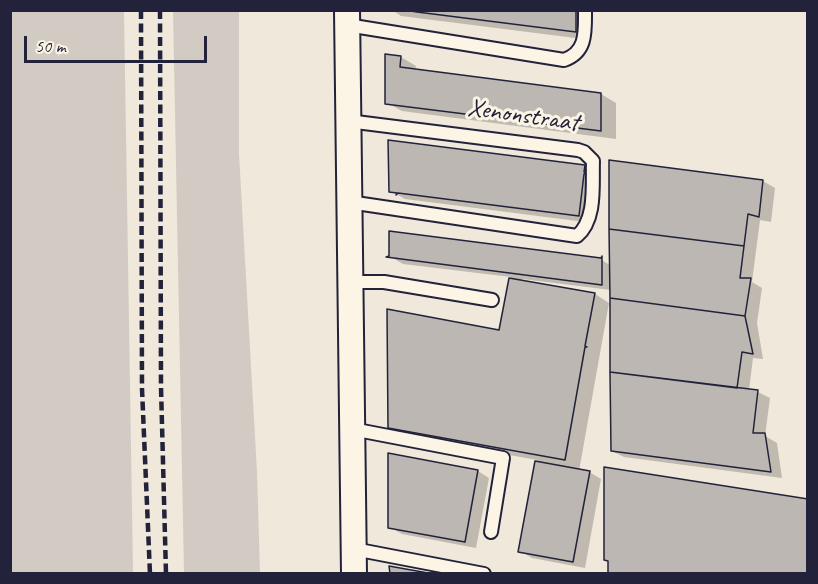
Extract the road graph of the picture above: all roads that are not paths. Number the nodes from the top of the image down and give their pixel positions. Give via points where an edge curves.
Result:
1 (585, 10) edge
2 (347, 18) edge
3 (348, 121) junction
4 (349, 202) junction
5 (351, 282) junction
6 (492, 300) dead end
7 (352, 429) junction
8 (490, 532) dead end
9 (354, 549) junction
10 (354, 573) edge
11 (484, 573) edge

1 - 2 lane via 584,44 564,60
2 - 3 street
3 - 4 street
3 - 4 lane, Xenonstraat via 578,150 593,161 590,215 577,236
4 - 5 street
5 - 6 lane via 384,282
5 - 7 street
7 - 8 lane via 503,458
7 - 9 street
9 - 10 street
9 - 11 lane

